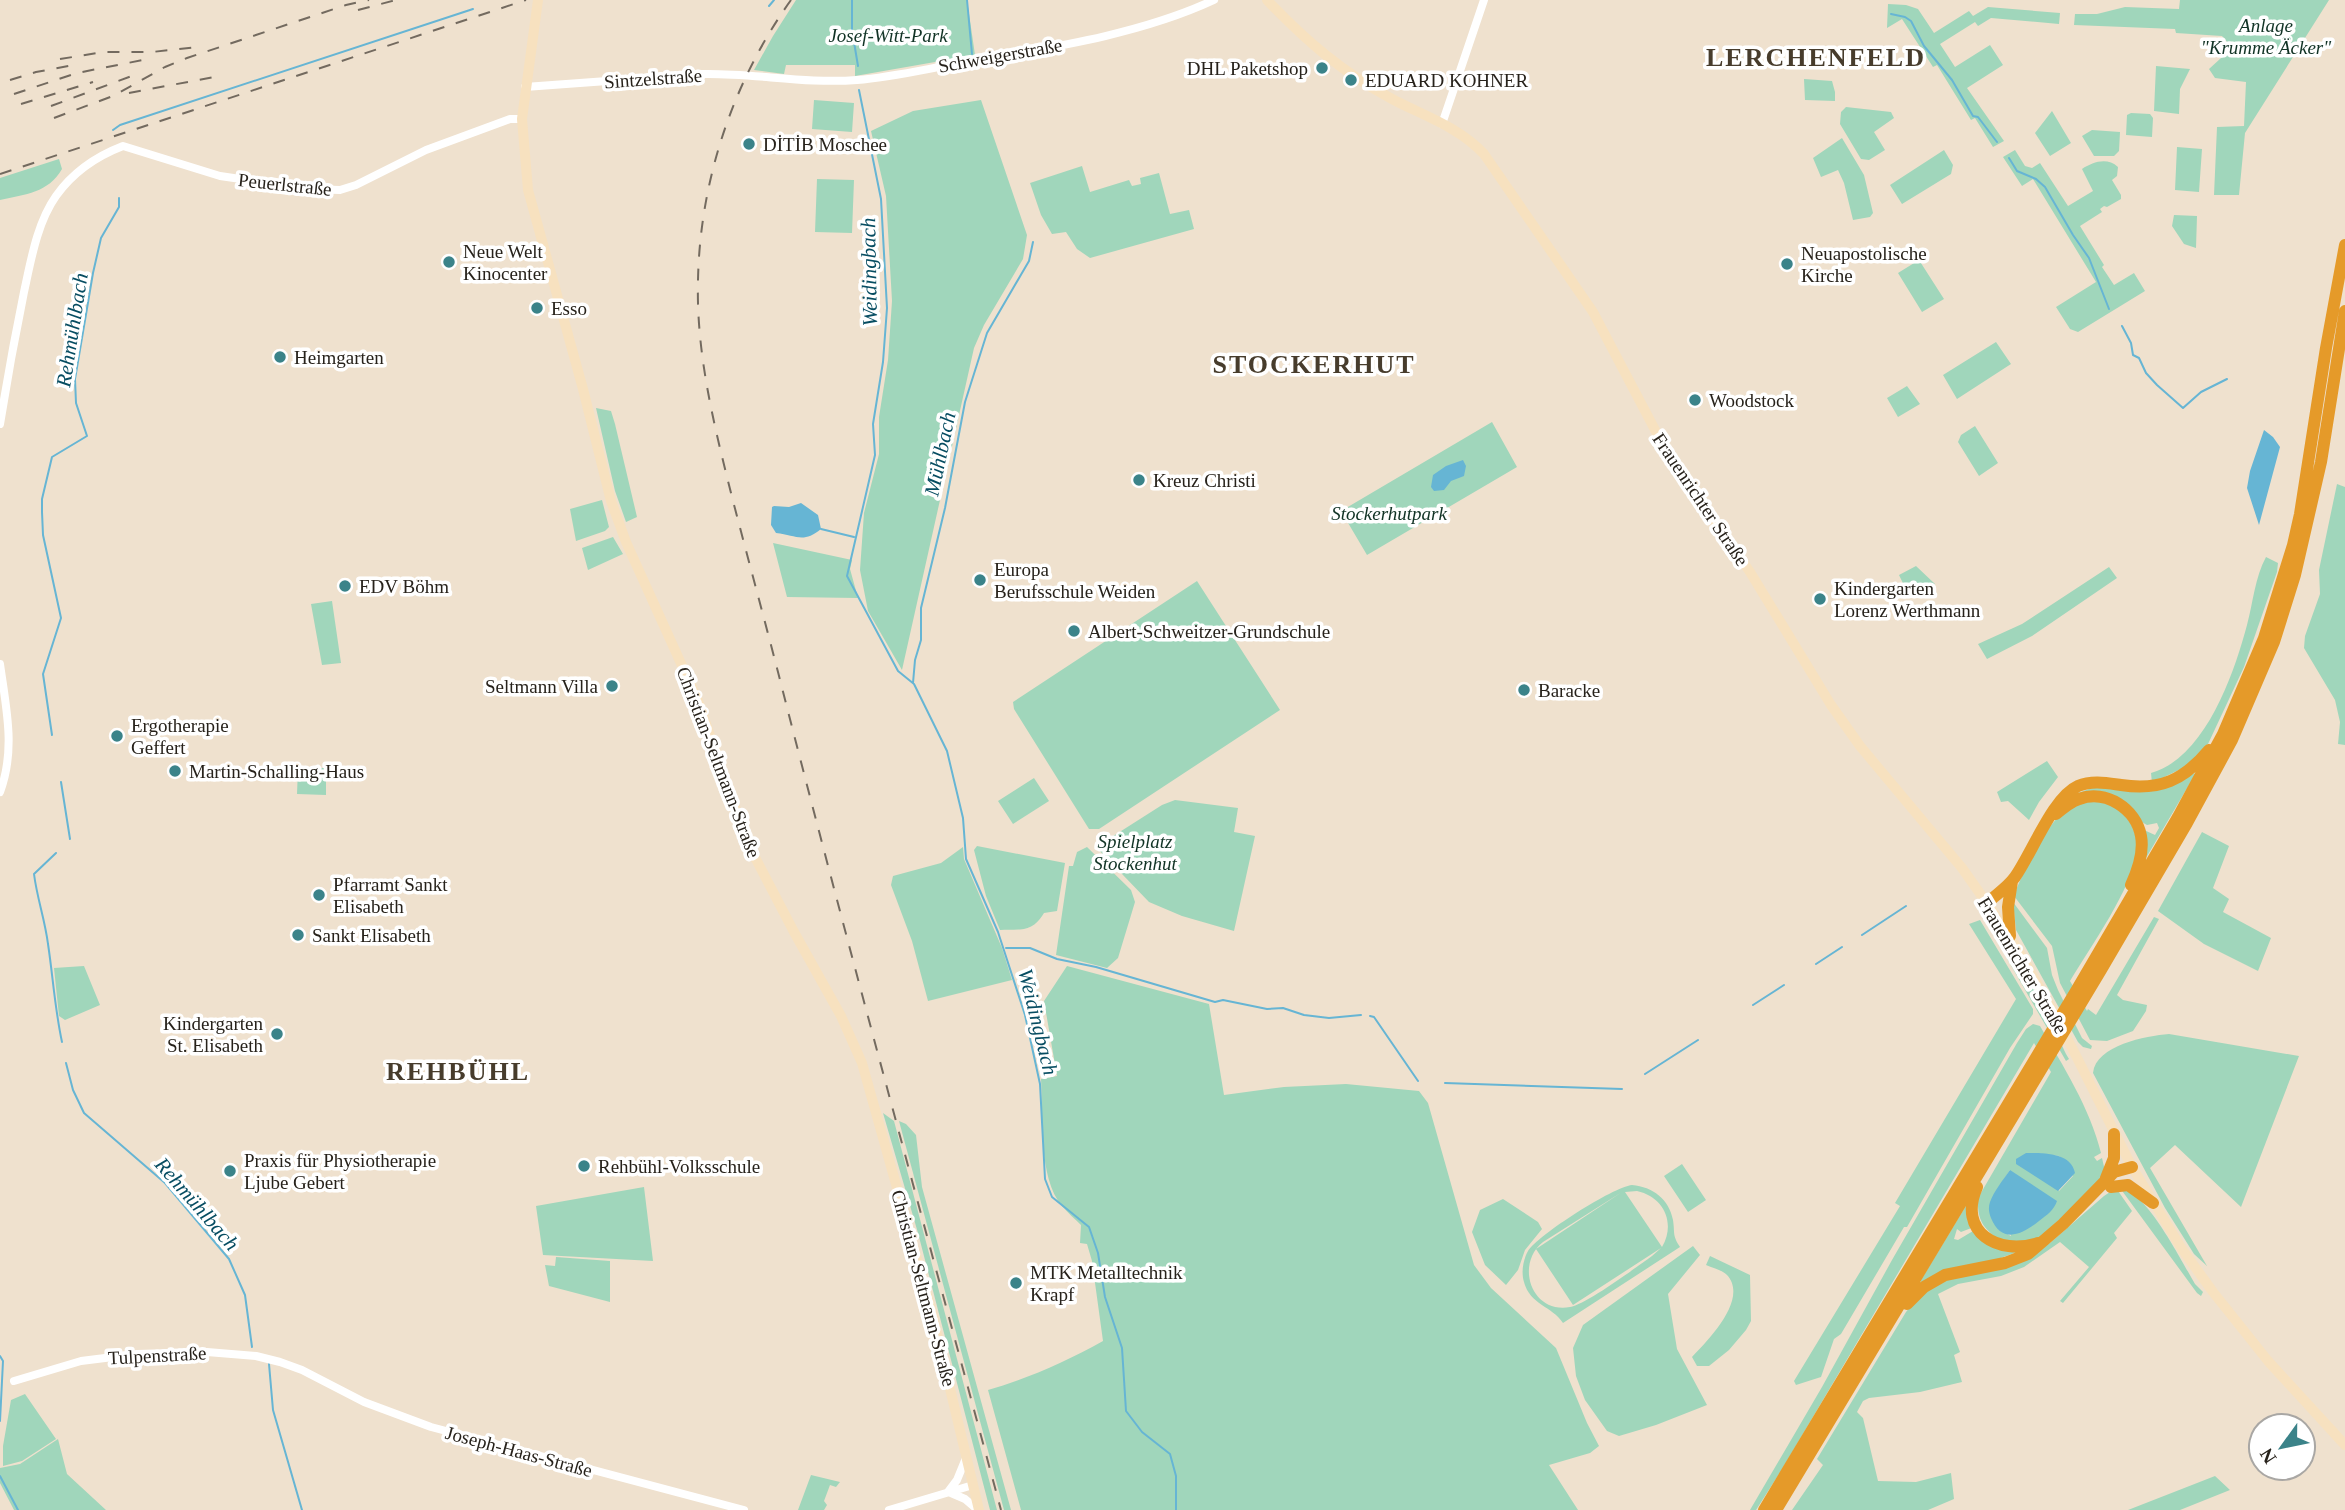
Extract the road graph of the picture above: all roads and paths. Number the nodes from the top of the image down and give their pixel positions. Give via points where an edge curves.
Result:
1 (538, 0) edge
2 (1214, 0) edge
3 (1267, 0) edge
4 (1484, 0) edge
5 (781, 78) joint
6 (525, 87) junction
7 (522, 119) junction
8 (1442, 124) junction
9 (2345, 245) edge
10 (2345, 311) edge
11 (0, 424) edge
12 (0, 664) edge
13 (2223, 734) junction
14 (0, 792) edge
15 (2050, 818) junction
16 (2012, 880) junction
17 (1988, 902) junction
18 (2109, 933) junction
19 (2010, 936) junction
20 (2079, 997) junction
21 (2042, 1056) junction
22 (2114, 1134) junction
23 (1995, 1146) junction
24 (2132, 1167) junction
25 (2107, 1184) junction
26 (2153, 1203) junction
27 (2045, 1240) junction
28 (1891, 1320) junction
29 (302, 1370) joint
30 (14, 1381) dead end
31 (2345, 1445) edge
32 (966, 1457) junction
33 (973, 1485) junction
34 (948, 1492) junction
35 (744, 1510) edge
36 (889, 1510) edge
37 (979, 1510) edge
38 (1763, 1510) edge
39 (1776, 1510) edge

1 - 6 main road, Christian-Seltmann-Straße
2 - 5 street, Schweigerstraße via 1143,26 982,60 855,80
3 - 8 main road, Frauenrichter Straße via 1329,59 1391,99
4 - 8 street
5 - 6 street, Sintzelstraße via 703,74
6 - 7 main road, Christian-Seltmann-Straße
7 - 11 street, Peuerlstraße via 510,119 426,150 340,190 220,176 123,146 98,157 78,172 46,214 25,285
7 - 32 main road, Christian-Seltmann-Straße via 528,190 611,501 698,701 747,842 862,1063 931,1309
8 - 17 main road, Frauenrichter Straße via 1464,135 1484,154 1540,232 1593,312 1664,447 1750,572 1831,705
9 - 13 highway via 2293,545 2264,638
10 - 20 highway via 2307,528 2274,642 2213,778
12 - 14 street via 10,747
13 - 15 highway via 2196,766 2178,779 2142,787 2077,786 2059,801
13 - 18 highway
15 - 16 highway
15 - 18 highway via 2077,799 2099,797 2120,804 2134,818 2141,837 2138,866
16 - 17 highway
16 - 19 highway
17 - 19 main road, Frauenrichter Straße
18 - 20 highway
19 - 22 main road, Frauenrichter Straße
20 - 21 highway
21 - 23 highway
21 - 38 highway
22 - 24 main road, Frauenrichter Straße
22 - 25 highway
23 - 27 highway via 1972,1197 1975,1223 2000,1246 2020,1248
23 - 28 highway
24 - 25 highway via 2120,1169
24 - 26 main road, Frauenrichter Straße
25 - 26 highway via 2128,1185
25 - 27 highway
26 - 31 main road, Frauenrichter Straße via 2235,1321
27 - 28 highway via 2014,1261 1938,1278
28 - 39 highway
29 - 30 street, Tulpenstraße via 256,1356 176,1351 94,1358
29 - 35 street, Joseph-Haas-Straße via 364,1402 431,1427
32 - 33 main road, Christian-Seltmann-Straße
32 - 34 street
33 - 34 street
33 - 37 main road, Christian-Seltmann-Straße
34 - 36 street
34 - 37 street

